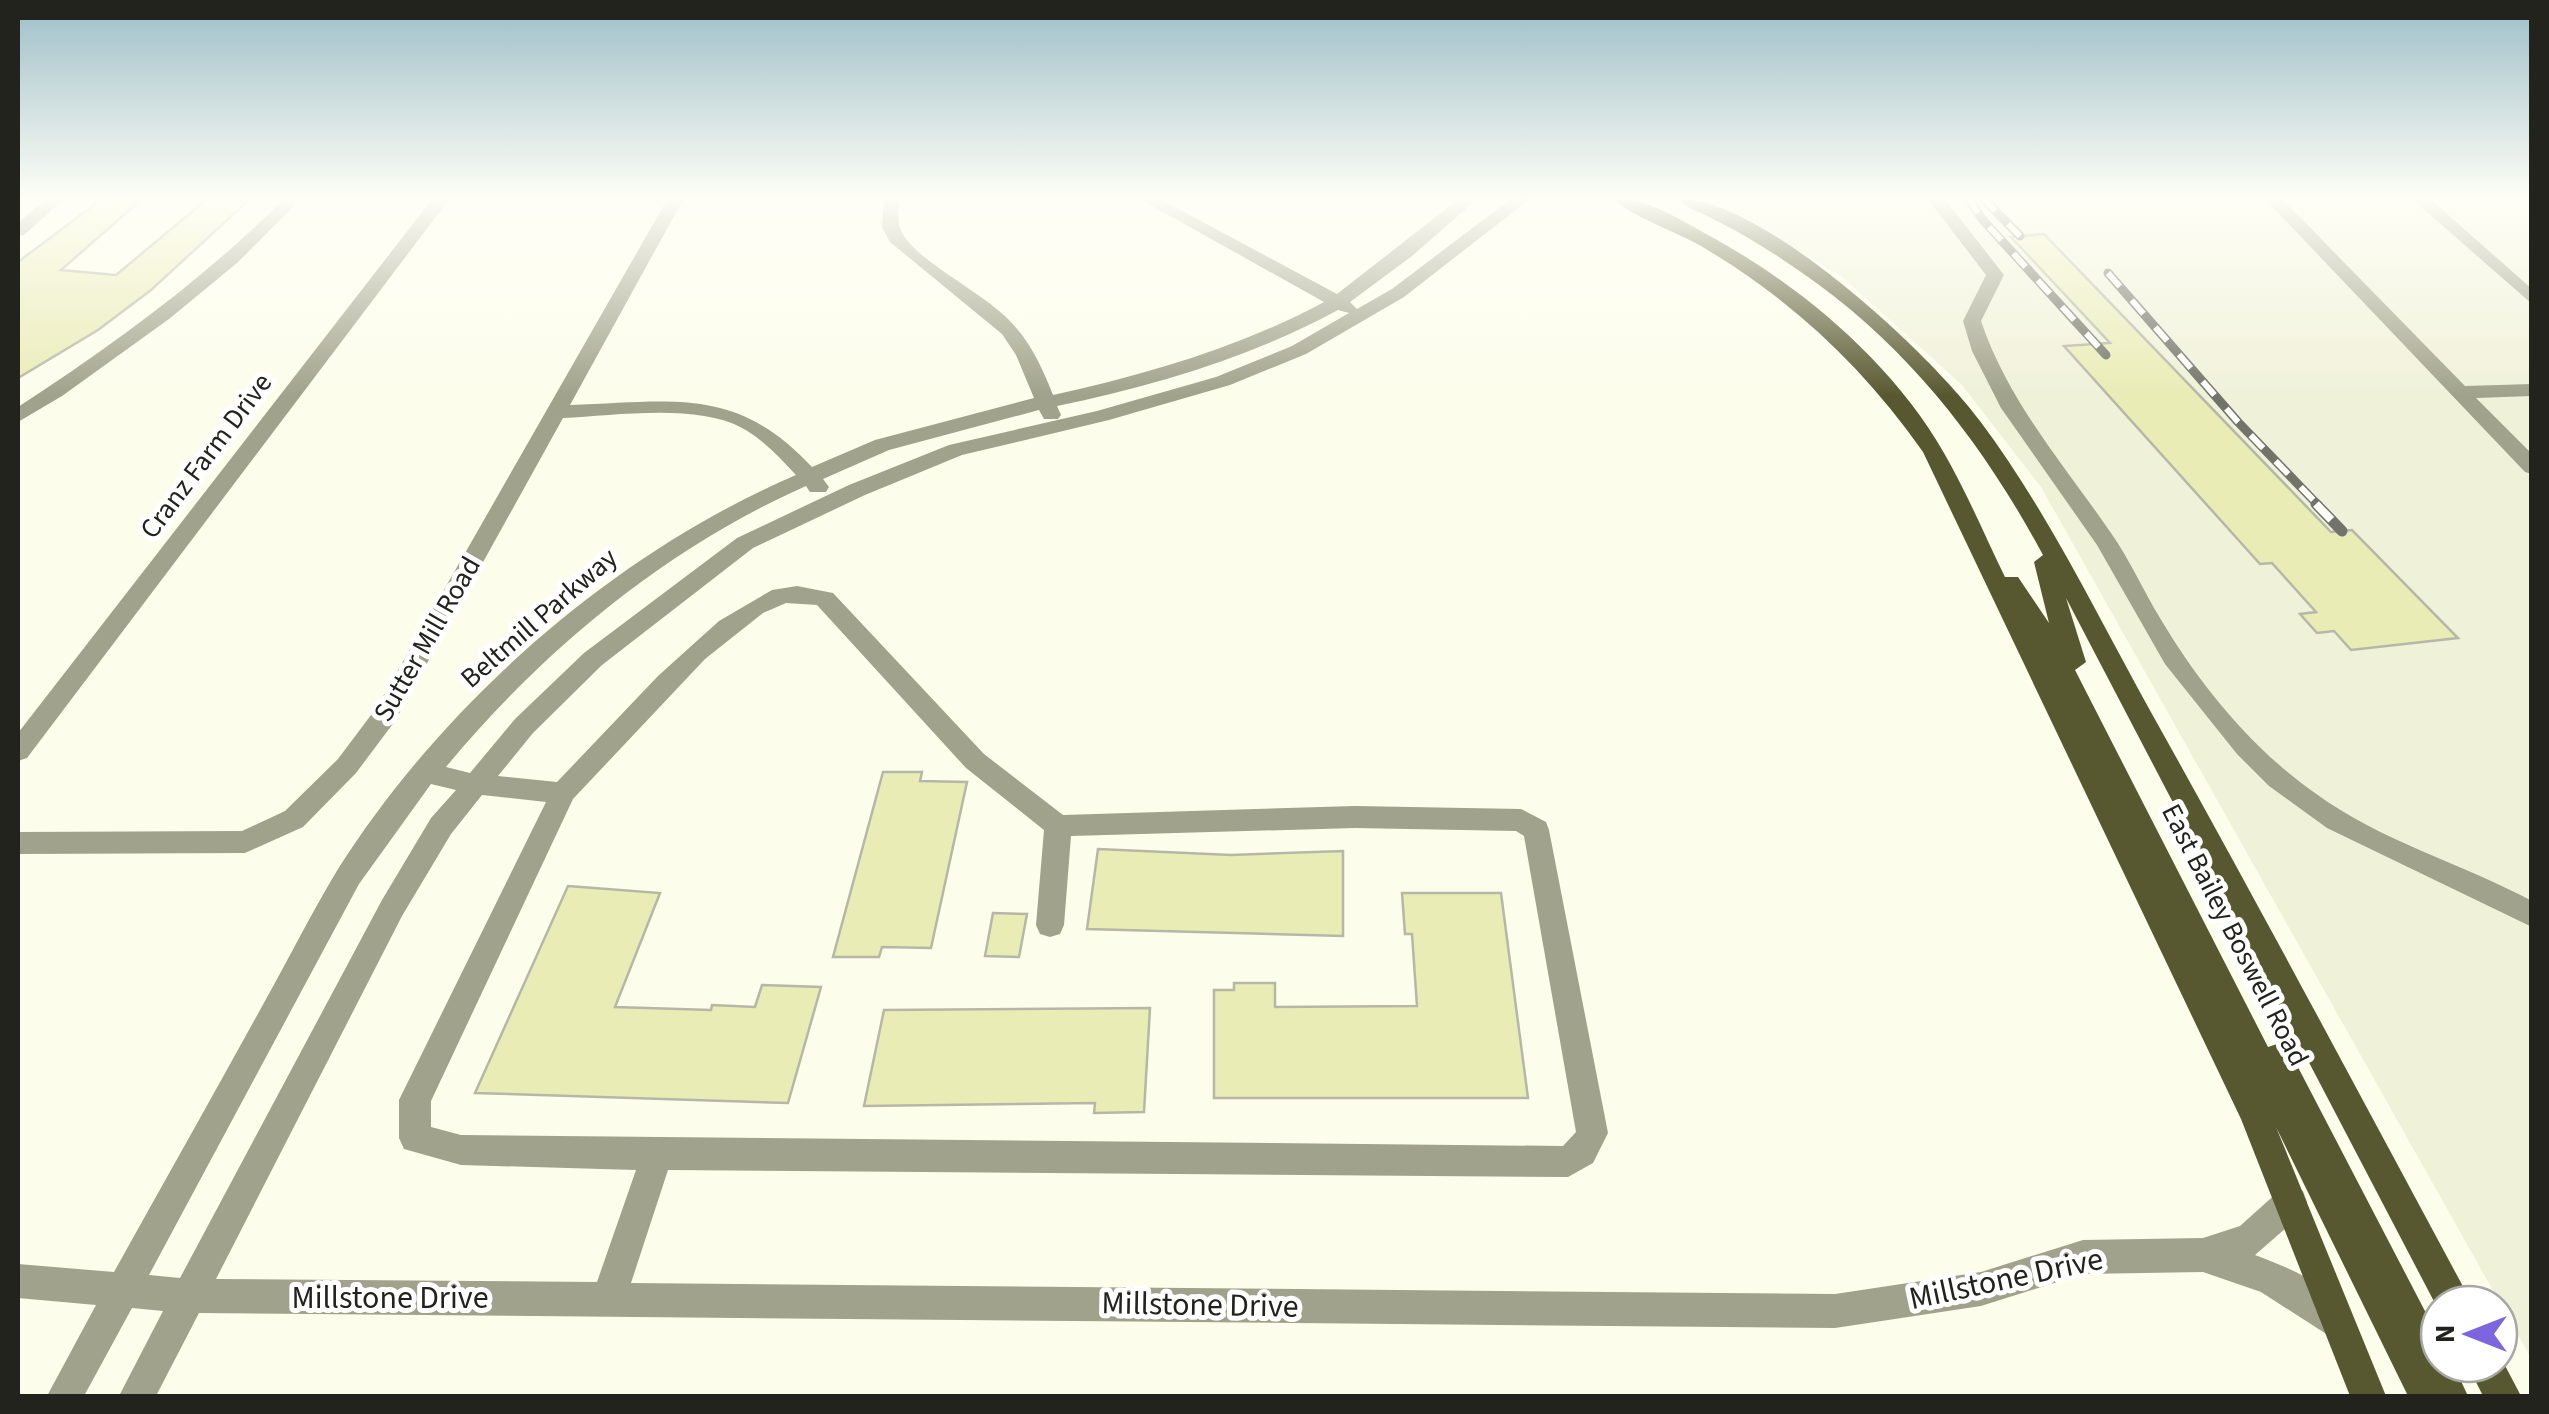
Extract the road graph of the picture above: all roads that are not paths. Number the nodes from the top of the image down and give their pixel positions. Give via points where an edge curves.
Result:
1 (228, 264) edge
2 (391, 264) edge
3 (639, 264) edge
4 (922, 264) edge
5 (1268, 264) edge
6 (1390, 264) edge
7 (1438, 264) edge
8 (1743, 264) edge
9 (1802, 264) edge
10 (1986, 264) edge
11 (2336, 264) edge
12 (2492, 264) edge
13 (2532, 300) edge
14 (1338, 302) junction
15 (1361, 317) junction
16 (2532, 390) edge
17 (2459, 392) junction
18 (1046, 402) junction
19 (556, 412) junction
20 (18, 416) edge
21 (1056, 427) junction
22 (2532, 468) edge
23 (809, 477) junction
24 (831, 502) junction
25 (1965, 514) junction
26 (2037, 528) junction
27 (18, 751) edge
28 (426, 772) junction
29 (476, 784) junction
30 (563, 792) junction
31 (1058, 826) junction
32 (2156, 838) junction
33 (18, 844) edge
34 (2532, 915) edge
35 (1050, 925) dead end
36 (657, 1155) junction
37 (2290, 1202) junction
38 (2203, 1254) junction
39 (18, 1281) edge
40 (2444, 1284) edge
41 (122, 1292) junction
42 (189, 1296) junction
43 (608, 1300) junction
44 (2341, 1328) junction
45 (65, 1396) edge
46 (137, 1396) edge
47 (2368, 1396) edge
48 (2427, 1396) edge
49 (2450, 1396) edge

1 - 20 street via 121,348
2 - 27 street, Cranz Farm Drive
3 - 19 street, Sutter Mill Road
4 - 18 street via 1016,339
5 - 14 street
6 - 14 street, Beltmill Parkway
7 - 15 street
8 - 25 main road, East Bailey Boswell Road via 1836,336 1922,435
9 - 26 main road, East Bailey Boswell Road via 1893,336 1967,416
10 - 34 street via 1995,275 1972,321 2009,408 2061,475 2123,567 2160,638 2210,705 2278,780 2344,824
11 - 17 street
12 - 13 street
14 - 15 street
14 - 18 street, Beltmill Parkway via 1225,354
15 - 21 street via 1223,382
16 - 17 street
17 - 22 street
18 - 21 street
18 - 23 street, Beltmill Parkway via 882,446
19 - 23 street via 718,414 748,422
19 - 33 street, Sutter Mill Road via 386,714 347,766 294,818 246,842
21 - 24 street via 956,450
23 - 24 street
23 - 28 street, Beltmill Parkway via 636,571 486,701
24 - 29 street via 744,543 593,659
25 - 32 main road, East Bailey Boswell Road via 2050,644
25 - 37 main road, East Bailey Boswell Road via 2240,1084
26 - 32 main road, East Bailey Boswell Road via 2067,648
26 - 40 main road, East Bailey Boswell Road
28 - 29 street
28 - 41 street, Beltmill Parkway via 349,876
29 - 30 street
29 - 42 street via 441,826 392,908
30 - 31 street via 691,659 748,610 803,593 825,599 975,761
30 - 36 street via 415,1100 415,1138 461,1150
31 - 35 street
31 - 36 street via 1355,817 1521,820 1536,830 1541,848 1592,1134 1582,1152 1568,1162
32 - 48 main road, East Bailey Boswell Road
32 - 49 main road, East Bailey Boswell Road
36 - 43 street
37 - 38 street via 2250,1240
37 - 44 main road, East Bailey Boswell Road
38 - 43 street, Millstone Drive via 2083,1256 1982,1290 1834,1311
38 - 44 street via 2266,1273 2310,1298
39 - 41 street, Millstone Drive
41 - 42 street, Millstone Drive
41 - 45 street, Beltmill Parkway
42 - 43 street, Millstone Drive
42 - 46 street
44 - 47 main road, East Bailey Boswell Road

